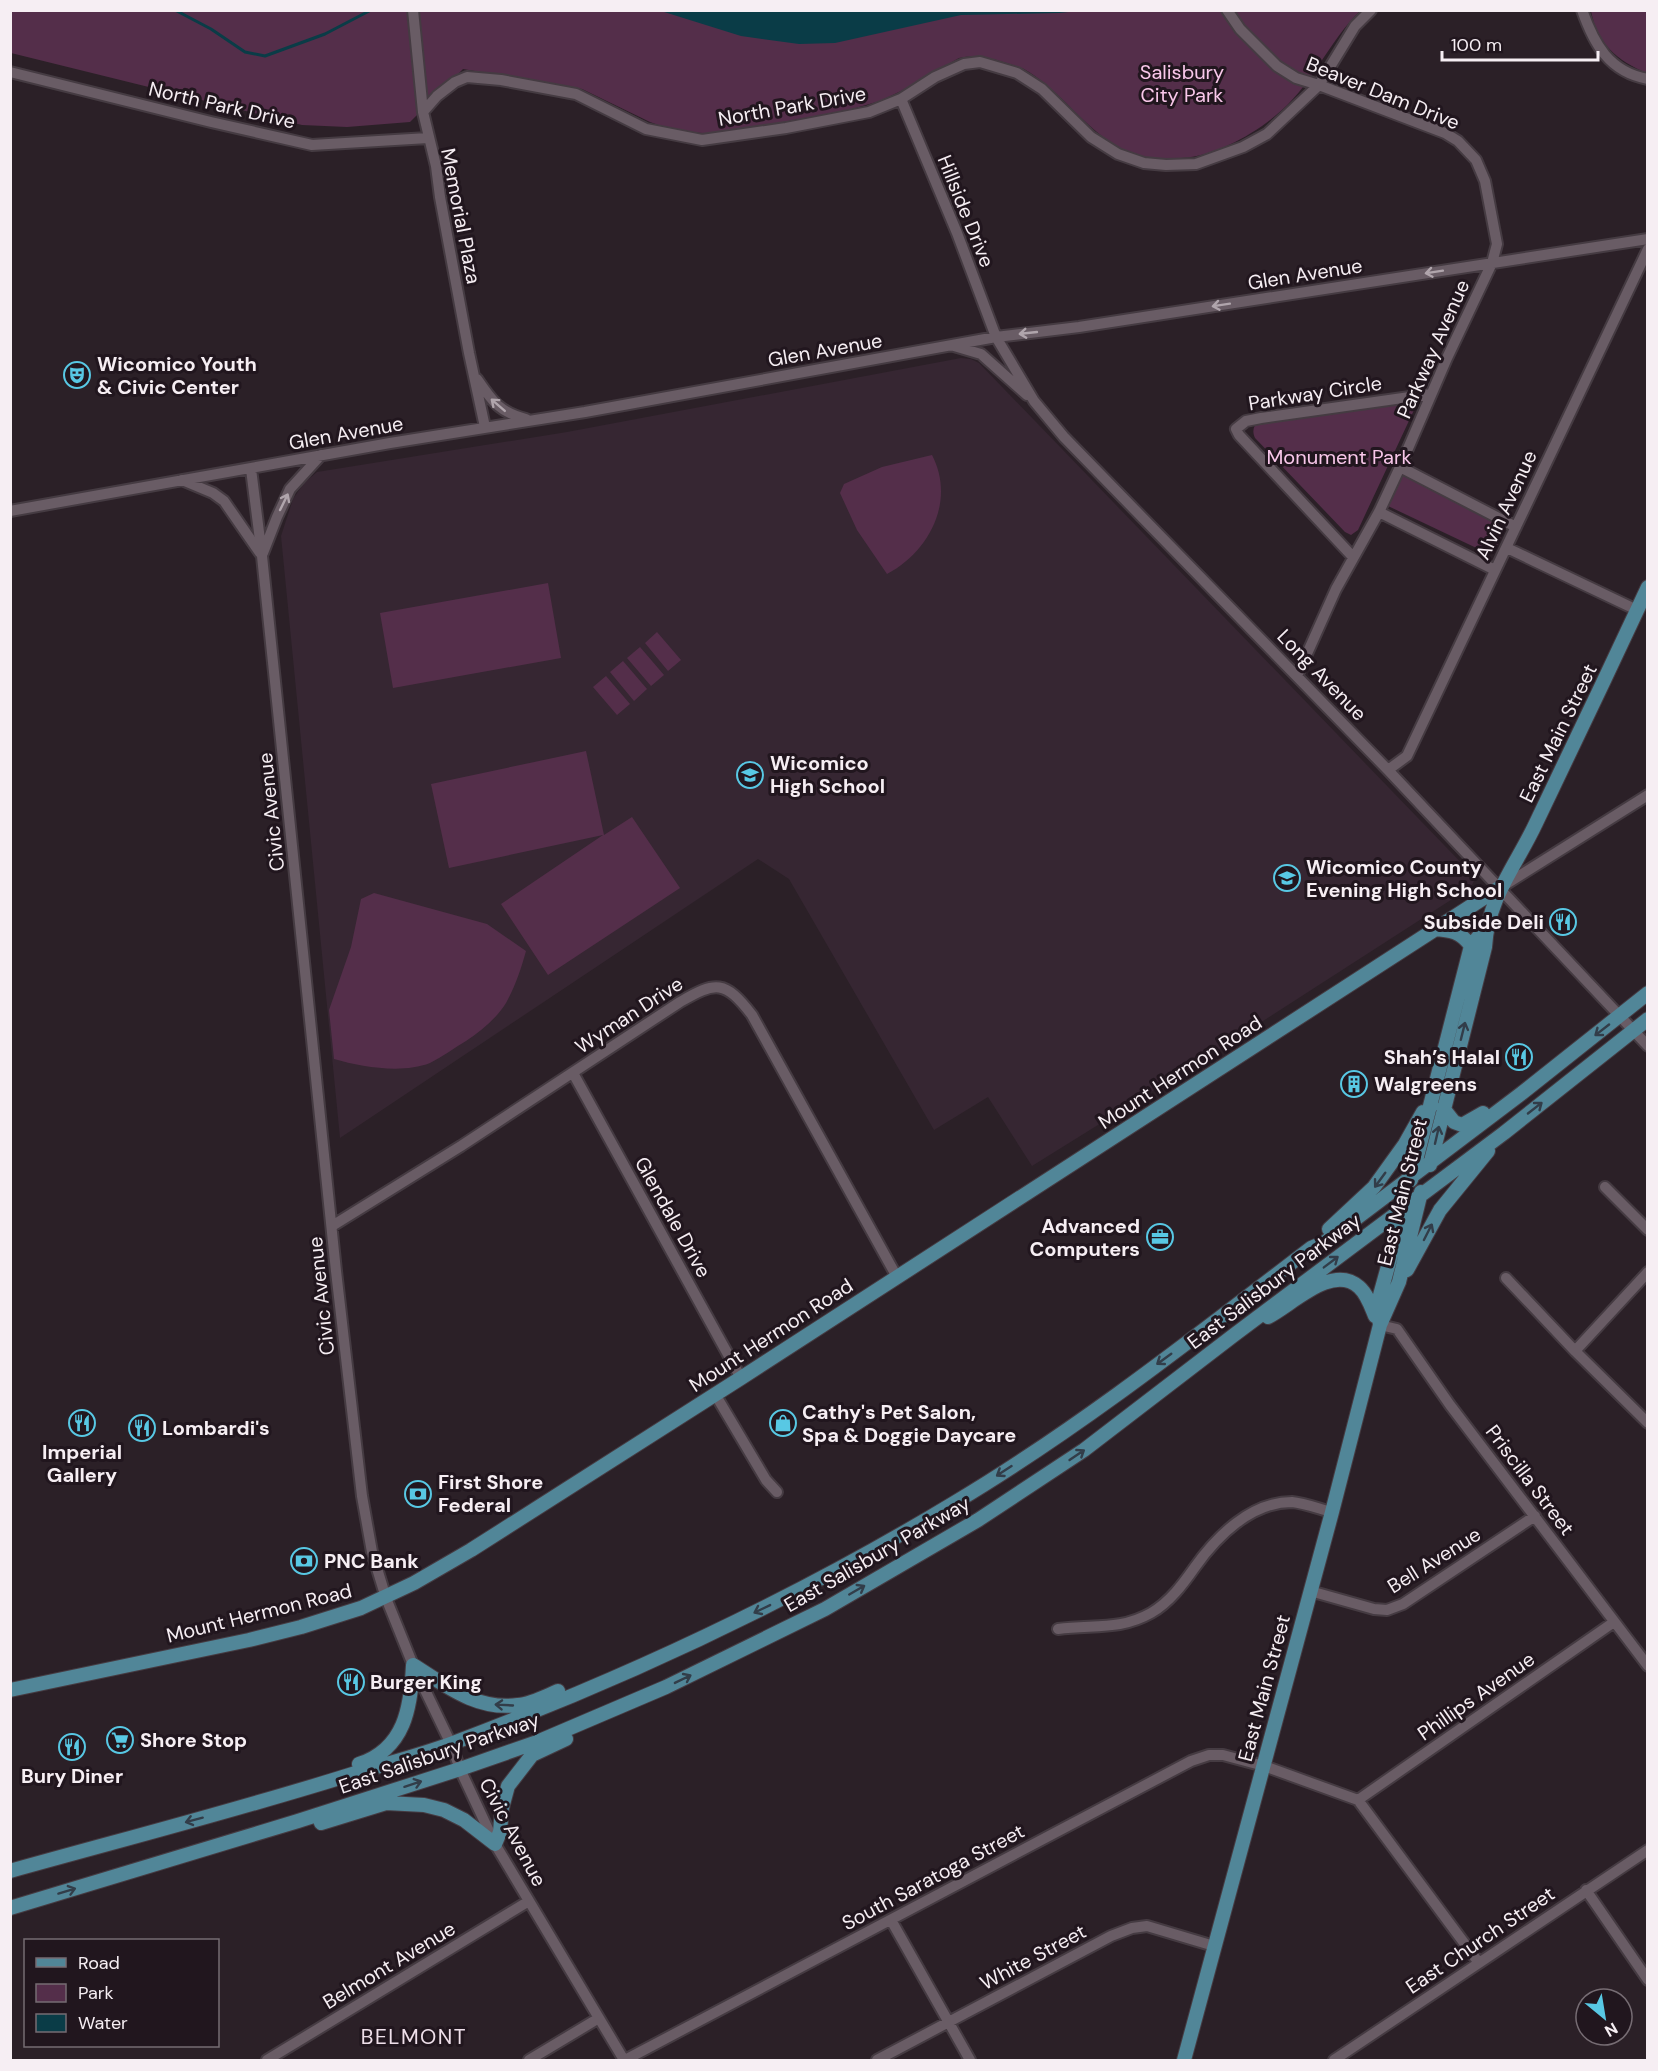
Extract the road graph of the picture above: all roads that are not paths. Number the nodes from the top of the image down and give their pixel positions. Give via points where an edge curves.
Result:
1 (413, 10) edge
2 (1227, 10) edge
3 (1371, 10) edge
4 (1582, 10) edge
5 (10, 72) edge
6 (1647, 79) edge
7 (1319, 85) junction
8 (901, 99) junction
9 (423, 112) junction
10 (428, 138) junction
11 (1647, 238) edge
12 (1647, 249) edge
13 (1492, 263) junction
14 (996, 337) junction
15 (949, 345) junction
16 (474, 376) junction
17 (1431, 394) junction
18 (1034, 401) junction
19 (532, 420) junction
20 (485, 427) junction
21 (321, 455) junction
22 (1400, 467) junction
23 (251, 469) junction
24 (182, 480) junction
25 (10, 511) edge
26 (1379, 512) junction
27 (1516, 527) junction
28 (1507, 548) junction
29 (262, 556) junction
30 (1353, 557) junction
31 (1495, 570) junction
32 (1647, 587) edge
33 (1637, 610) junction
34 (1297, 676) junction
35 (1388, 770) junction
36 (1647, 795) edge
37 (1499, 888) junction
38 (1486, 927) junction
39 (1434, 929) junction
40 (1471, 946) junction
41 (1647, 993) edge
42 (1620, 1016) junction
43 (1647, 1019) edge
44 (1634, 1030) junction
45 (1647, 1046) edge
46 (573, 1073) junction
47 (1432, 1094) junction
48 (1522, 1094) junction
49 (1443, 1108) junction
50 (1504, 1133) junction
51 (1431, 1163) junction
52 (1412, 1177) junction
53 (1605, 1187) dead end
54 (1421, 1193) junction
55 (1405, 1206) junction
56 (332, 1227) junction
57 (1647, 1230) edge
58 (1311, 1248) junction
59 (1647, 1272) edge
60 (897, 1277) junction
61 (1506, 1278) dead end
62 (1399, 1282) junction
63 (1380, 1324) junction
64 (1234, 1335) junction
65 (1575, 1351) junction
66 (741, 1378) junction
67 (715, 1394) junction
68 (1647, 1423) edge
69 (777, 1492) dead end
70 (1332, 1512) junction
71 (1535, 1516) junction
72 (1310, 1591) junction
73 (386, 1598) junction
74 (1614, 1622) junction
75 (1058, 1629) dead end
76 (678, 1649) junction
77 (413, 1665) junction
78 (1647, 1666) edge
79 (10, 1690) edge
80 (630, 1703) junction
81 (451, 1744) junction
82 (1264, 1766) junction
83 (460, 1769) junction
84 (1358, 1800) junction
85 (229, 1810) junction
86 (495, 1844) junction
87 (202, 1850) junction
88 (1647, 1850) edge
89 (10, 1871) edge
90 (1586, 1890) junction
91 (529, 1901) junction
92 (10, 1908) edge
93 (891, 1920) junction
94 (1214, 1946) junction
95 (1479, 1963) junction
96 (1647, 1980) edge
97 (599, 2018) junction
98 (948, 2022) junction
99 (267, 2061) edge
100 (529, 2061) edge
101 (625, 2061) edge
102 (878, 2061) edge
103 (970, 2061) edge
104 (1184, 2061) edge
105 (1334, 2061) edge

1 - 9 street, Memorial Plaza
2 - 7 street, Beaver Dam Drive via 1277,66 1296,78
3 - 7 street, North Park Drive via 1355,26
4 - 6 street via 1592,37 1613,63
5 - 10 street, North Park Drive via 312,145
7 - 8 street, North Park Drive via 1267,134 1196,164 1144,163 1118,154 1091,137 1042,89 1017,73 994,65 964,64
7 - 13 street, Beaver Dam Drive via 1458,141 1476,160 1485,181 1497,244
8 - 9 street, North Park Drive via 870,112 702,140 646,129 576,94 501,80 461,79 444,89
8 - 14 street, Hillside Drive
9 - 10 street, Memorial Plaza
10 - 16 street, Memorial Plaza
11 - 13 street, Glen Avenue
12 - 27 street, Alvin Avenue
13 -> 14 street, Glen Avenue
13 - 17 street, Parkway Avenue
14 - 15 street, Glen Avenue
14 - 18 street, Long Avenue
15 - 18 street via 981,354
15 - 19 street, Glen Avenue
19 -> 16 street via 500,409
16 - 20 street, Memorial Plaza
17 - 22 street, Parkway Avenue
17 - 30 street, Parkway Circle via 1261,418 1246,421 1236,429 1270,471
18 - 34 street, Long Avenue via 1064,437
19 - 20 street, Glen Avenue
20 - 21 street, Glen Avenue
21 - 23 street, Glen Avenue
29 -> 21 street via 290,489
22 - 26 street, Parkway Avenue
22 - 27 street
23 - 24 street, Glen Avenue
23 - 29 street, Civic Avenue
24 - 25 street, Glen Avenue
24 - 29 street via 224,501
26 - 30 street, Parkway Avenue
26 - 31 street
27 - 28 street, Alvin Avenue
28 - 31 street, Alvin Avenue
28 - 33 street
29 - 56 street, Civic Avenue
30 - 34 street, Parkway Avenue
31 - 35 street, Alvin Avenue via 1407,756
32 - 33 main road, East Main Street
33 - 37 main road, East Main Street via 1525,846
34 - 35 street, Long Avenue
35 - 37 street, Long Avenue
36 - 37 street
37 - 38 main road, East Main Street
37 - 39 main road, Mount Hermon Road
37 - 42 street, Long Avenue
38 - 40 main road, East Main Street
49 -> 38 main road, East Main Street via 1485,947
39 - 40 main road via 1458,933
39 - 60 main road, Mount Hermon Road
40 - 47 main road, East Main Street
41 - 42 main road, East Salisbury Parkway
42 - 44 street, Long Avenue
42 -> 48 main road, East Salisbury Parkway
43 - 44 main road, East Salisbury Parkway
44 - 45 street, Long Avenue
50 -> 44 main road, East Salisbury Parkway
46 - 56 street, Wyman Drive
46 - 60 street, Wyman Drive via 697,992 717,986 727,989 752,1015
46 - 66 street, Glendale Drive
47 - 52 main road, East Main Street
47 -> 58 main road via 1406,1144 1374,1187
48 - 49 main road via 1494,1105 1462,1125 1454,1122
48 - 51 main road, East Salisbury Parkway
51 -> 49 main road, East Main Street
50 - 54 main road, East Salisbury Parkway
62 -> 50 main road via 1440,1210
51 - 52 main road, East Salisbury Parkway
51 - 54 main road, East Main Street
52 - 55 main road, East Main Street
52 - 58 main road, East Salisbury Parkway via 1325,1242
53 - 57 street
54 - 55 main road, East Salisbury Parkway
54 - 62 main road, East Main Street
55 - 63 main road, East Main Street via 1377,1306
64 -> 55 main road, East Salisbury Parkway
56 - 73 street, Civic Avenue via 362,1496 372,1552
58 -> 76 main road, East Salisbury Parkway via 1145,1373 957,1502 852,1562
59 - 65 street
60 - 66 main road, Mount Hermon Road
61 - 65 street
62 - 63 main road, East Main Street
63 - 64 main road via 1360,1287 1352,1282 1329,1280
63 - 70 main road, East Main Street
63 - 71 street, Priscilla Street via 1397,1329
80 -> 64 main road, East Salisbury Parkway via 825,1609 978,1520 1084,1450
65 - 68 street
66 - 67 main road, Mount Hermon Road
67 - 69 street
67 - 73 main road, Mount Hermon Road via 471,1550
70 - 72 main road, East Main Street
70 - 75 street via 1292,1502 1250,1515 1218,1538 1169,1600 1153,1612 1120,1626
71 - 72 street, Bell Avenue via 1403,1604 1387,1610
71 - 74 street, Priscilla Street
72 - 82 main road, East Main Street
73 - 77 street, Civic Avenue
73 - 79 main road, Mount Hermon Road via 331,1619 249,1640
74 - 78 street, Priscilla Street
74 - 84 street, Phillips Avenue
76 -> 77 main road via 642,1655 519,1705 480,1702 462,1696
76 - 81 main road, East Salisbury Parkway
77 - 81 street, Civic Avenue
77 - 85 main road via 411,1700 404,1725 381,1753 372,1760 273,1789
80 - 83 main road, East Salisbury Parkway
80 - 86 main road via 602,1725 532,1755 508,1786
81 - 83 street, Civic Avenue
81 - 85 main road, East Salisbury Parkway
82 - 84 street, South Saratoga Street
82 - 93 street, South Saratoga Street via 1223,1755 1191,1761
82 - 94 main road, East Main Street
83 - 86 street, Civic Avenue
87 -> 83 main road, East Salisbury Parkway
84 - 95 street
85 -> 89 main road, East Salisbury Parkway
86 - 87 main road via 444,1810 386,1803 294,1831
86 - 91 street, Civic Avenue
92 -> 87 main road, East Salisbury Parkway
88 - 90 street, East Church Street
90 - 95 street, East Church Street
90 - 96 street
91 - 97 street, Civic Avenue
91 - 99 street, Belmont Avenue
93 - 98 street
93 - 101 street, South Saratoga Street
94 - 98 street, White Street via 1147,1926 1132,1928
94 - 104 main road, East Main Street
95 - 105 street, East Church Street
97 - 100 street
97 - 101 street, Civic Avenue
98 - 102 street, White Street
98 - 103 street

